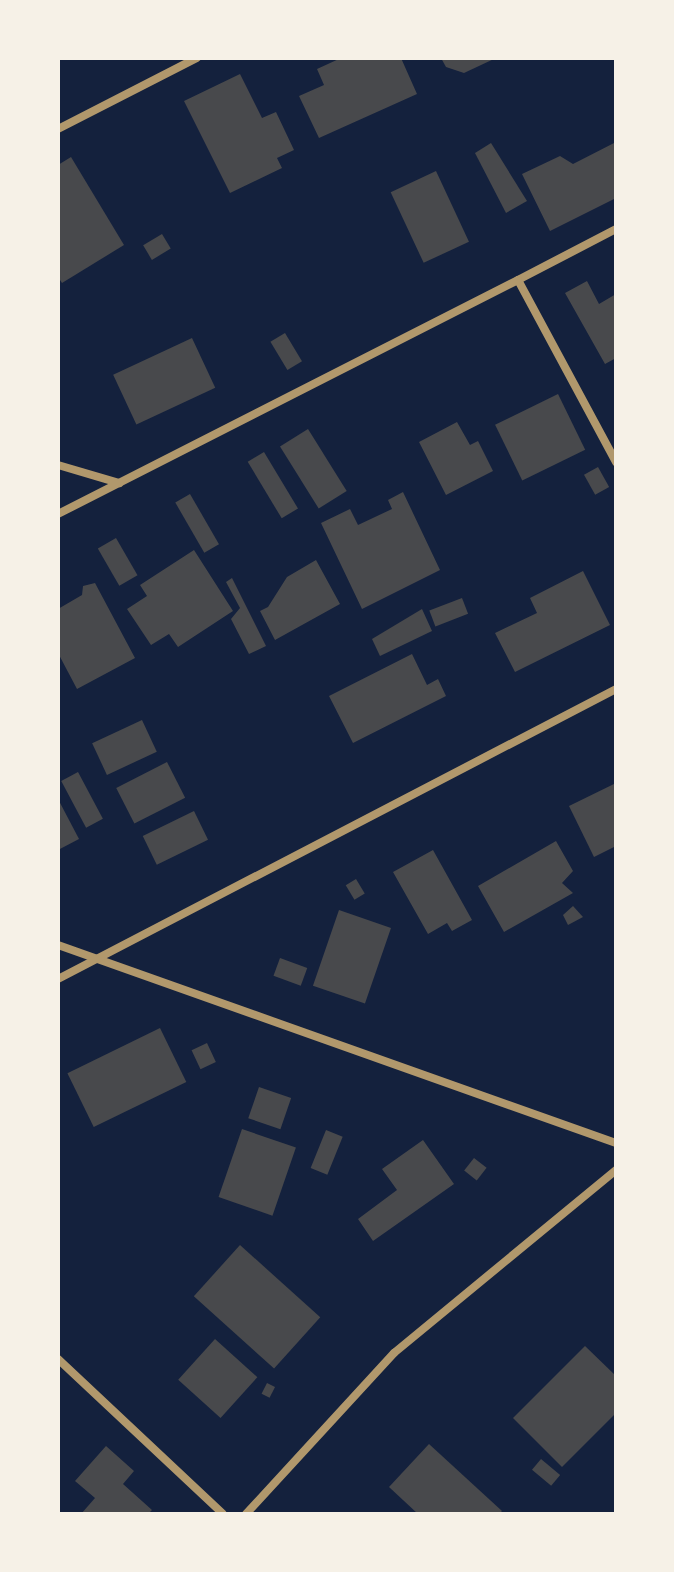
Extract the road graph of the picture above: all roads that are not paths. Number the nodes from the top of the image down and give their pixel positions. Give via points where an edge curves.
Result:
1 (197, 58) edge
2 (58, 129) edge
3 (616, 229) edge
4 (518, 280) junction
5 (616, 462) edge
6 (58, 465) edge
7 (119, 483) junction
8 (58, 514) edge
9 (616, 689) edge
10 (58, 945) edge
11 (96, 959) junction
12 (58, 979) edge
13 (616, 1143) edge
14 (616, 1170) edge
15 (58, 1359) edge
16 (223, 1514) edge
17 (246, 1514) edge

1 - 2 street
3 - 4 street
4 - 5 street
4 - 7 street
6 - 7 street
7 - 8 street
9 - 11 street
10 - 11 street
11 - 12 street
11 - 13 street
14 - 17 street via 394,1353
15 - 16 street

